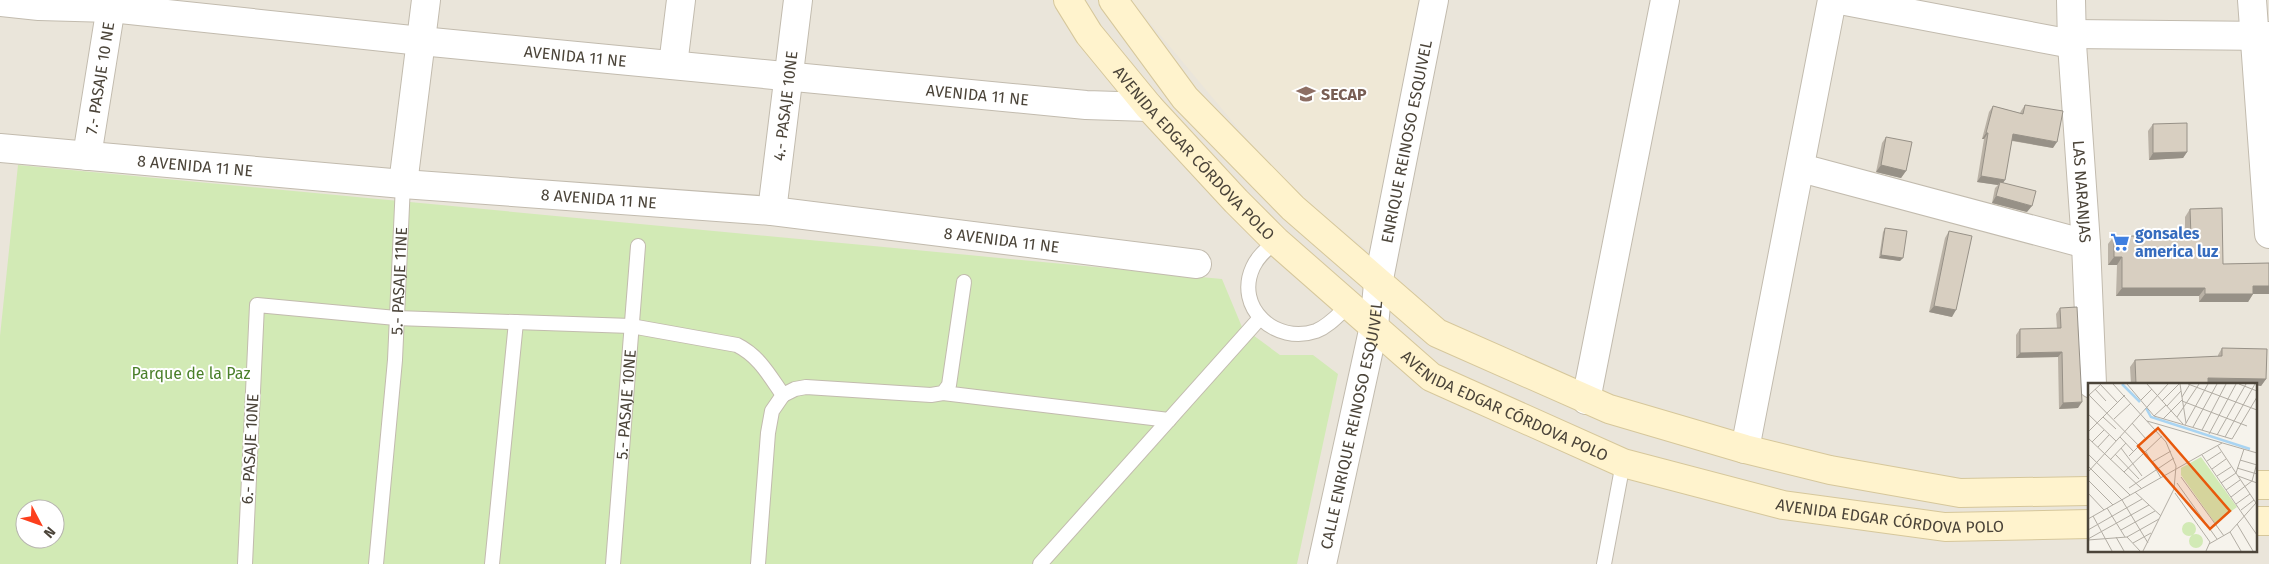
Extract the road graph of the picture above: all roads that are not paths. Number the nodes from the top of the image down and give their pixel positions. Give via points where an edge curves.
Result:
1 (426, 0) edge
2 (681, 0) edge
3 (798, 0) edge
4 (1068, 0) edge
5 (1113, 0) edge
6 (1434, 0) edge
7 (1665, 0) edge
8 (1832, 0) edge
9 (1840, 0) edge
10 (2071, 0) edge
11 (2252, 0) edge
12 (0, 2) edge
13 (112, 4) edge
14 (2262, 36) edge
15 (2072, 39) junction
16 (421, 41) junction
17 (673, 65) junction
18 (789, 76) junction
19 (1149, 107) junction
20 (0, 148) edge
21 (87, 156) junction
22 (1801, 168) junction
23 (403, 184) junction
24 (772, 211) junction
25 (2269, 229) edge
26 (2269, 234) edge
27 (1276, 241) junction
28 (2086, 244) junction
29 (638, 246) dead end
30 (1197, 264) dead end
31 (964, 282) dead end
32 (1378, 284) junction
33 (1349, 305) junction
34 (396, 318) junction
35 (1260, 318) junction
36 (516, 322) junction
37 (631, 326) junction
38 (1374, 326) junction
39 (2092, 383) edge
40 (943, 393) junction
41 (782, 395) junction
42 (1586, 400) junction
43 (1169, 420) junction
44 (1745, 449) junction
45 (1623, 464) junction
46 (2269, 485) edge
47 (2256, 486) edge
48 (2088, 491) edge
49 (2256, 521) edge
50 (2269, 521) edge
51 (2088, 524) edge
52 (245, 564) edge
53 (376, 564) edge
54 (492, 564) edge
55 (613, 564) edge
56 (758, 564) edge
57 (1040, 564) edge
58 (1322, 564) edge
59 (1604, 564) edge

1 - 16 street, 5.- PASAJE 11NE
2 - 17 street
3 - 18 street, 4.- PASAJE 10NE
4 - 19 main road, AVENIDA EDGAR CÓRDOVA POLO via 1089,34
5 - 32 main road, AVENIDA EDGAR CÓRDOVA POLO via 1185,98 1293,208
6 - 32 street, ENRIQUE REINOSO ESQUIVEL
7 - 42 street
8 - 22 street
9 - 15 street
10 - 15 street, LAS NARANJAS
11 - 14 street
12 - 13 street, AVENIDA 11 NE
13 - 16 street, AVENIDA 11 NE
13 - 21 street, 7.- PASAJE 10 NE
14 - 15 street
14 - 25 street
15 - 28 street, LAS NARANJAS
16 - 17 street, AVENIDA 11 NE
16 - 23 street, 5.- PASAJE 11NE
17 - 18 street, AVENIDA 11 NE
18 - 19 street, AVENIDA 11 NE via 1086,105
18 - 24 street, 4.- PASAJE 10NE
19 - 27 main road, AVENIDA EDGAR CÓRDOVA POLO
20 - 21 street, 8 AVENIDA 11 NE
21 - 23 street, 8 AVENIDA 11 NE
22 - 28 street
22 - 44 street
23 - 24 street, 8 AVENIDA 11 NE
23 - 34 lane, 5.- PASAJE 11NE
24 - 30 street, 8 AVENIDA 11 NE
25 - 26 street
27 - 33 main road, AVENIDA EDGAR CÓRDOVA POLO
27 - 35 lane via 1260,256 1249,281 1249,294
28 - 39 street, LAS NARANJAS
29 - 37 lane, 5.- PASAJE 10NE
31 - 40 lane via 949,385
32 - 38 street, CALLE ENRIQUE REINOSO ESQUIVEL
32 - 42 main road, AVENIDA EDGAR CÓRDOVA POLO via 1437,333
33 - 35 lane via 1318,330 1303,335 1272,329
33 - 38 main road, AVENIDA EDGAR CÓRDOVA POLO
34 - 36 lane
34 - 52 lane, 6.- PASAJE 10NE via 257,305
34 - 53 lane, 5.- PASAJE 11NE
35 - 43 lane
36 - 37 lane
36 - 54 lane
37 - 41 lane via 737,345 760,362
37 - 55 lane, 5.- PASAJE 10NE
38 - 45 main road, AVENIDA EDGAR CÓRDOVA POLO via 1431,377
38 - 58 street, CALLE ENRIQUE REINOSO ESQUIVEL
40 - 41 lane via 931,395 806,387
40 - 43 lane
41 - 56 lane via 772,411 768,434
42 - 44 main road, AVENIDA EDGAR CÓRDOVA POLO
43 - 57 lane
44 - 48 main road, AVENIDA EDGAR CÓRDOVA POLO via 1830,470 1960,493
45 - 51 main road, AVENIDA EDGAR CÓRDOVA POLO via 1783,505 1945,527
45 - 59 lane
46 - 47 main road
49 - 50 main road

